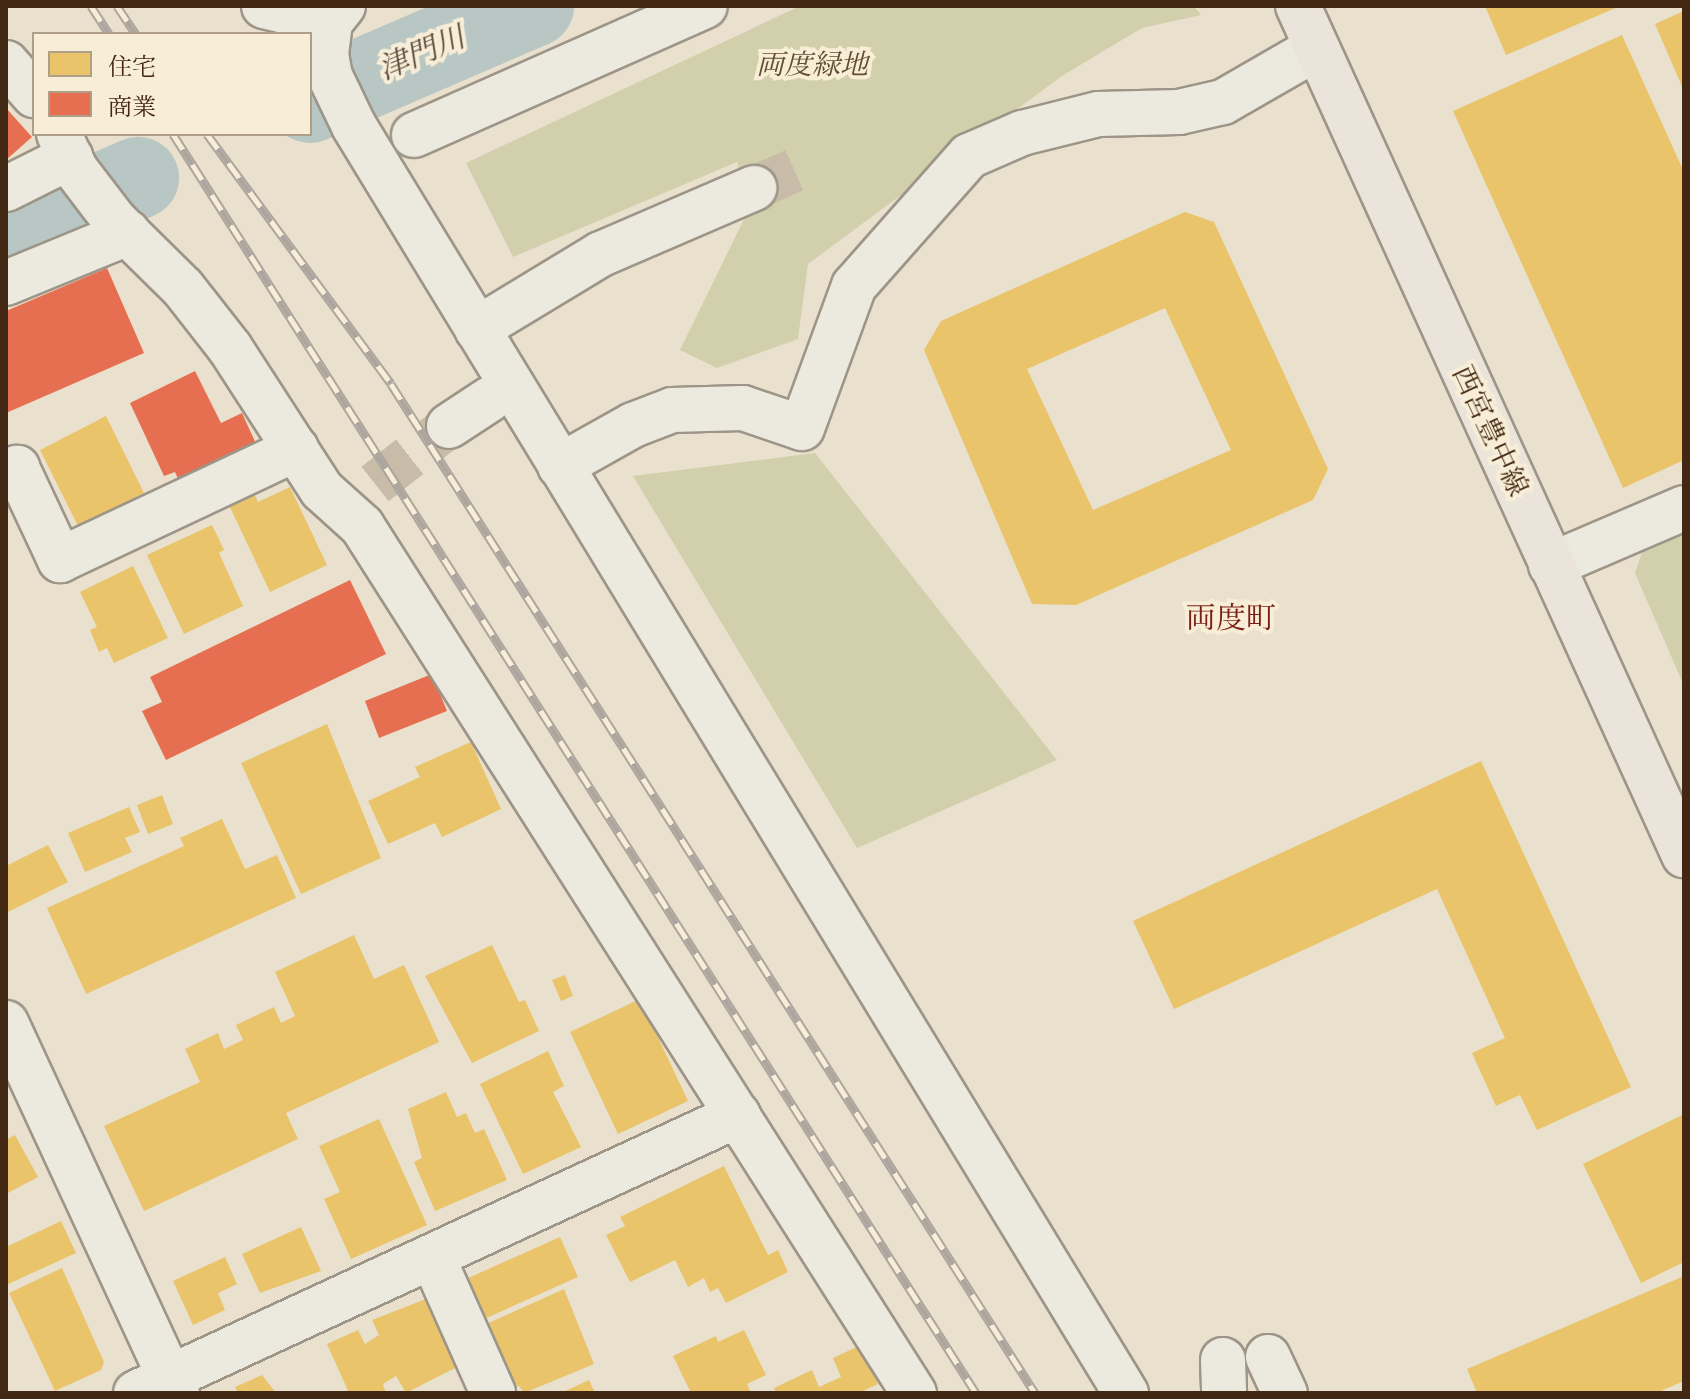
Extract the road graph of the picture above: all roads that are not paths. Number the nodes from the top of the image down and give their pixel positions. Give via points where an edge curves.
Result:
1 (264, 6) edge
2 (705, 6) edge
3 (1298, 6) edge
4 (333, 27) edge
5 (1315, 49) junction
6 (6, 63) edge
7 (32, 93) edge
8 (414, 135) dead end
9 (68, 154) edge
10 (754, 188) tunnel mouth
11 (6, 189) edge
12 (122, 227) junction
13 (6, 283) edge
14 (477, 329) junction
15 (490, 399) dead end
16 (449, 426) tunnel mouth
17 (296, 449) junction
18 (560, 466) junction
19 (6, 474) edge
20 (1684, 508) edge
21 (1551, 565) junction
22 (1684, 855) edge
23 (6, 1023) edge
24 (738, 1115) junction
25 (433, 1258) junction
26 (161, 1388) edge
27 (493, 1393) edge
28 (914, 1393) edge
29 (1126, 1393) edge

1 - 4 street
2 - 8 street
3 - 5 main road, 西宮豊中線
4 - 14 street via 330,76 354,126
5 - 18 street via 1223,102 1179,112 1098,114 1022,133 969,156 854,286 802,428 743,408 672,410 633,425
5 - 21 main road, 西宮豊中線
6 - 7 street
9 - 11 street
9 - 12 street
10 - 14 street via 601,254
12 - 13 street
12 - 17 street via 192,300
14 - 18 street
15 - 16 street
17 - 19 street via 60,560 17,468
17 - 24 street via 322,490 362,526
18 - 29 street
20 - 21 street
21 - 22 main road, 西宮豊中線
23 - 26 street
24 - 25 street
24 - 28 street
25 - 26 street
25 - 27 street

